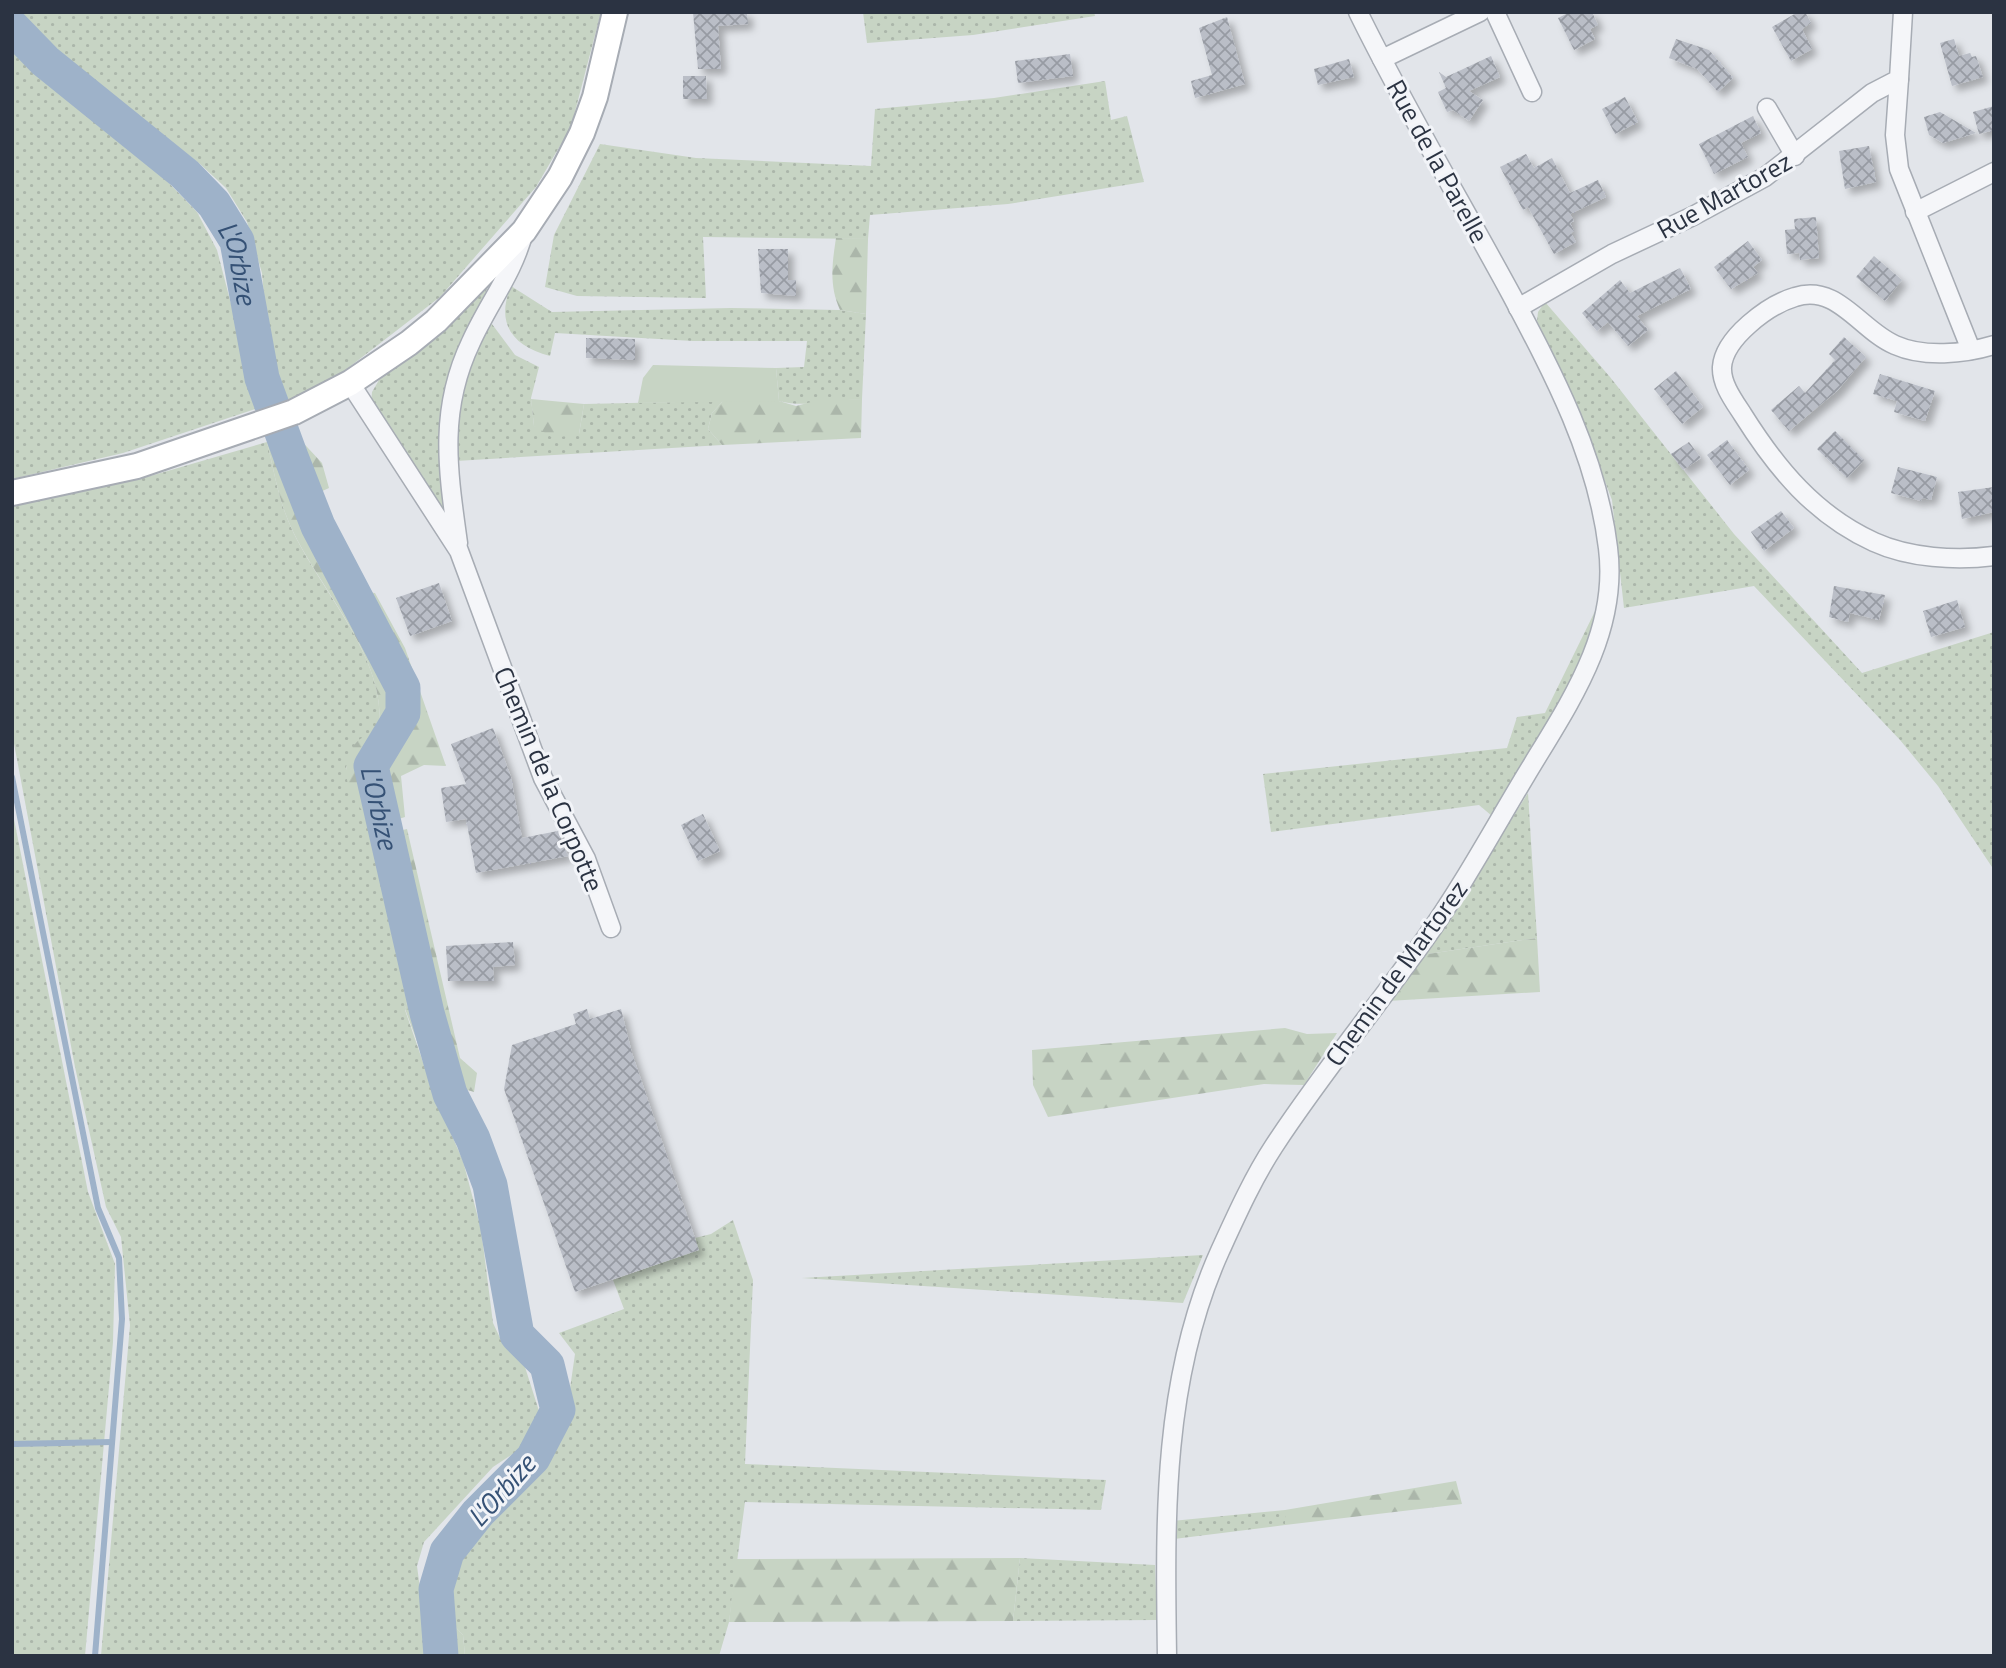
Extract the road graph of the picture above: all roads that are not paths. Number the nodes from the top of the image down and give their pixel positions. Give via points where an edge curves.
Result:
1 (615, 12) edge
2 (1358, 12) edge
3 (1480, 12) edge
4 (1495, 12) edge
5 (1903, 12) edge
6 (1382, 59) junction
7 (1899, 79) junction
8 (1532, 92) dead end
9 (1767, 108) dead end
10 (1795, 156) junction
11 (1994, 173) edge
12 (1915, 212) junction
13 (524, 231) junction
14 (1518, 308) junction
15 (1994, 345) edge
16 (1971, 350) junction
17 (350, 383) junction
18 (12, 493) edge
19 (459, 551) junction
20 (1994, 556) edge
21 (611, 928) dead end
22 (1167, 1656) edge

1 - 13 street via 582,133
2 - 6 street, Rue de la Parelle
3 - 6 street
4 - 8 street
5 - 7 street
6 - 14 street, Rue de la Parelle
7 - 10 street, Rue Martorez via 1872,93
7 - 12 street via 1895,135 1899,169
9 - 10 street
10 - 14 street, Rue Martorez via 1753,184 1612,254
11 - 12 street
12 - 16 street
13 - 17 street via 436,321
13 - 19 street, Chemin de la Corpotte via 517,257 470,344 446,428
14 - 22 street, Chemin de Martorez via 1592,468 1609,553 1610,591 1603,631 1564,711 1459,888 1273,1148 1219,1252 1199,1302 1172,1429 1166,1508
15 - 16 street
16 - 20 street via 1943,353 1896,346 1826,296 1810,294 1793,297 1754,321 1724,351 1722,370 1728,391 1763,448 1810,501 1835,521 1876,543 1914,554
17 - 18 street via 285,415 137,466
17 - 19 street, Chemin de la Corpotte
19 - 21 street, Chemin de la Corpotte via 543,778 586,859

